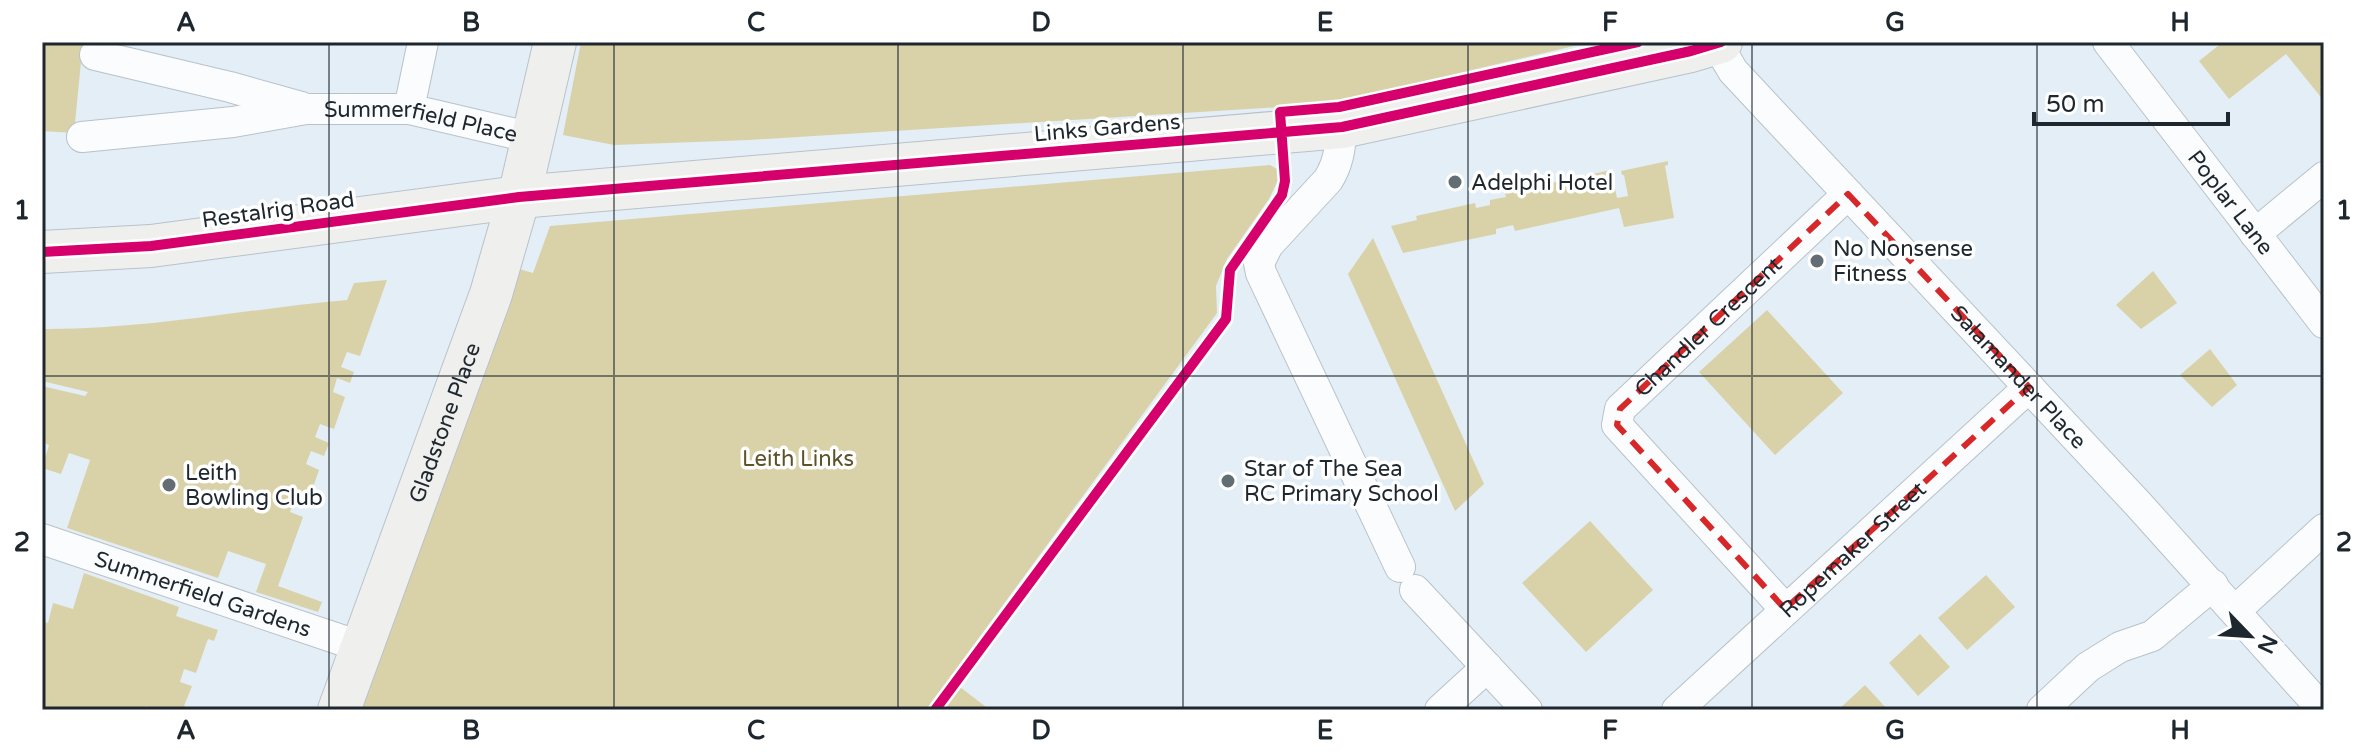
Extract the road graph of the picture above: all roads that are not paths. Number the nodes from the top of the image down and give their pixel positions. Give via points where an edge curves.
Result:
1 (423, 42) edge
2 (555, 42) edge
3 (2108, 42) edge
4 (1710, 46) edge
5 (95, 55) dead end
6 (306, 109) junction
7 (409, 109) junction
8 (1342, 127) junction
9 (82, 137) dead end
10 (533, 138) junction
11 (2324, 177) edge
12 (1848, 194) junction
13 (519, 197) junction
14 (2255, 234) junction
15 (42, 252) edge
16 (2324, 323) edge
17 (2029, 387) junction
18 (2324, 529) edge
19 (42, 539) edge
20 (2213, 585) junction
21 (1785, 609) junction
22 (2236, 610) junction
23 (362, 647) junction
24 (1487, 667) junction
25 (339, 710) edge
26 (1440, 710) edge
27 (1527, 710) edge
28 (1677, 710) edge
29 (2042, 710) edge
30 (2323, 710) edge

1 - 7 street
2 - 10 street, Gladstone Place
3 - 14 street, Poplar Lane
4 - 8 street, Links Gardens
4 - 12 street, Salamander Place
5 - 6 street, Summerfield Place
6 - 7 street, Summerfield Place
6 - 9 street, Summerfield Place
7 - 10 street, Summerfield Place
8 - 13 street, Links Gardens
8 - 24 street via 1338,160 1328,180 1268,245 1259,263 1261,273 1408,578
10 - 13 street, Gladstone Place
11 - 14 street
12 - 17 street, Salamander Place
12 - 21 street, Chandler Crescent via 1620,409 1617,425
13 - 15 street, Restalrig Road via 151,246
13 - 23 street, Gladstone Place via 491,294
14 - 16 street, Poplar Lane
17 - 20 street, Salamander Place
17 - 21 street, Ropemaker Street
18 - 22 street
19 - 23 street, Summerfield Gardens
20 - 22 street, Salamander Place
20 - 29 street via 2152,636 2120,647 2088,667
21 - 28 street, Ropemaker Street
22 - 30 street, Salamander Place
23 - 25 street, Gladstone Place
24 - 26 street
24 - 27 street

